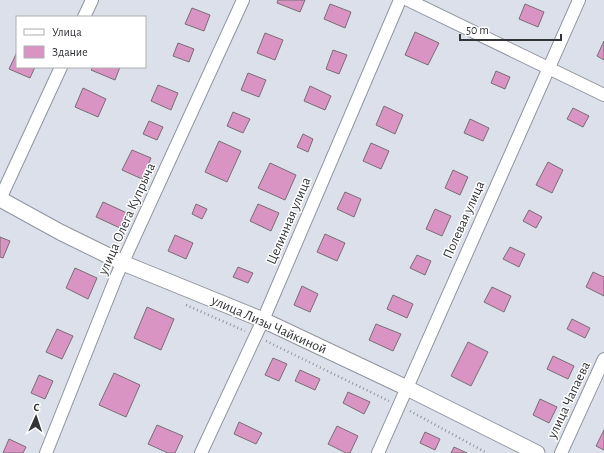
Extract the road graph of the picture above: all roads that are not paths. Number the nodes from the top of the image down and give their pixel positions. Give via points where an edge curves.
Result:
1 (92, 0) edge
2 (243, 0) edge
3 (400, 0) edge
4 (408, 0) edge
5 (578, 0) edge
6 (84, 16) edge
7 (548, 67) junction
8 (61, 68) edge
9 (604, 95) edge
10 (0, 199) edge
11 (123, 264) junction
12 (263, 320) junction
13 (604, 359) edge
14 (407, 388) junction
15 (46, 453) edge
16 (201, 453) edge
17 (378, 453) edge
18 (537, 453) edge
19 (561, 453) edge

1 - 6 street
2 - 11 street, улица Олега Купрыча
3 - 12 street, Целинная улица
4 - 7 street
5 - 7 street, Полевая улица
7 - 9 street
7 - 14 street, Полевая улица
8 - 10 street
10 - 11 street, улица Лизы Чайкиной
11 - 12 street, улица Лизы Чайкиной
11 - 15 street, улица Олега Купрыча
12 - 14 street, улица Лизы Чайкиной
12 - 16 street, Целинная улица
13 - 19 street, улица Чапаева
14 - 17 street, Полевая улица
14 - 18 street, улица Лизы Чайкиной

